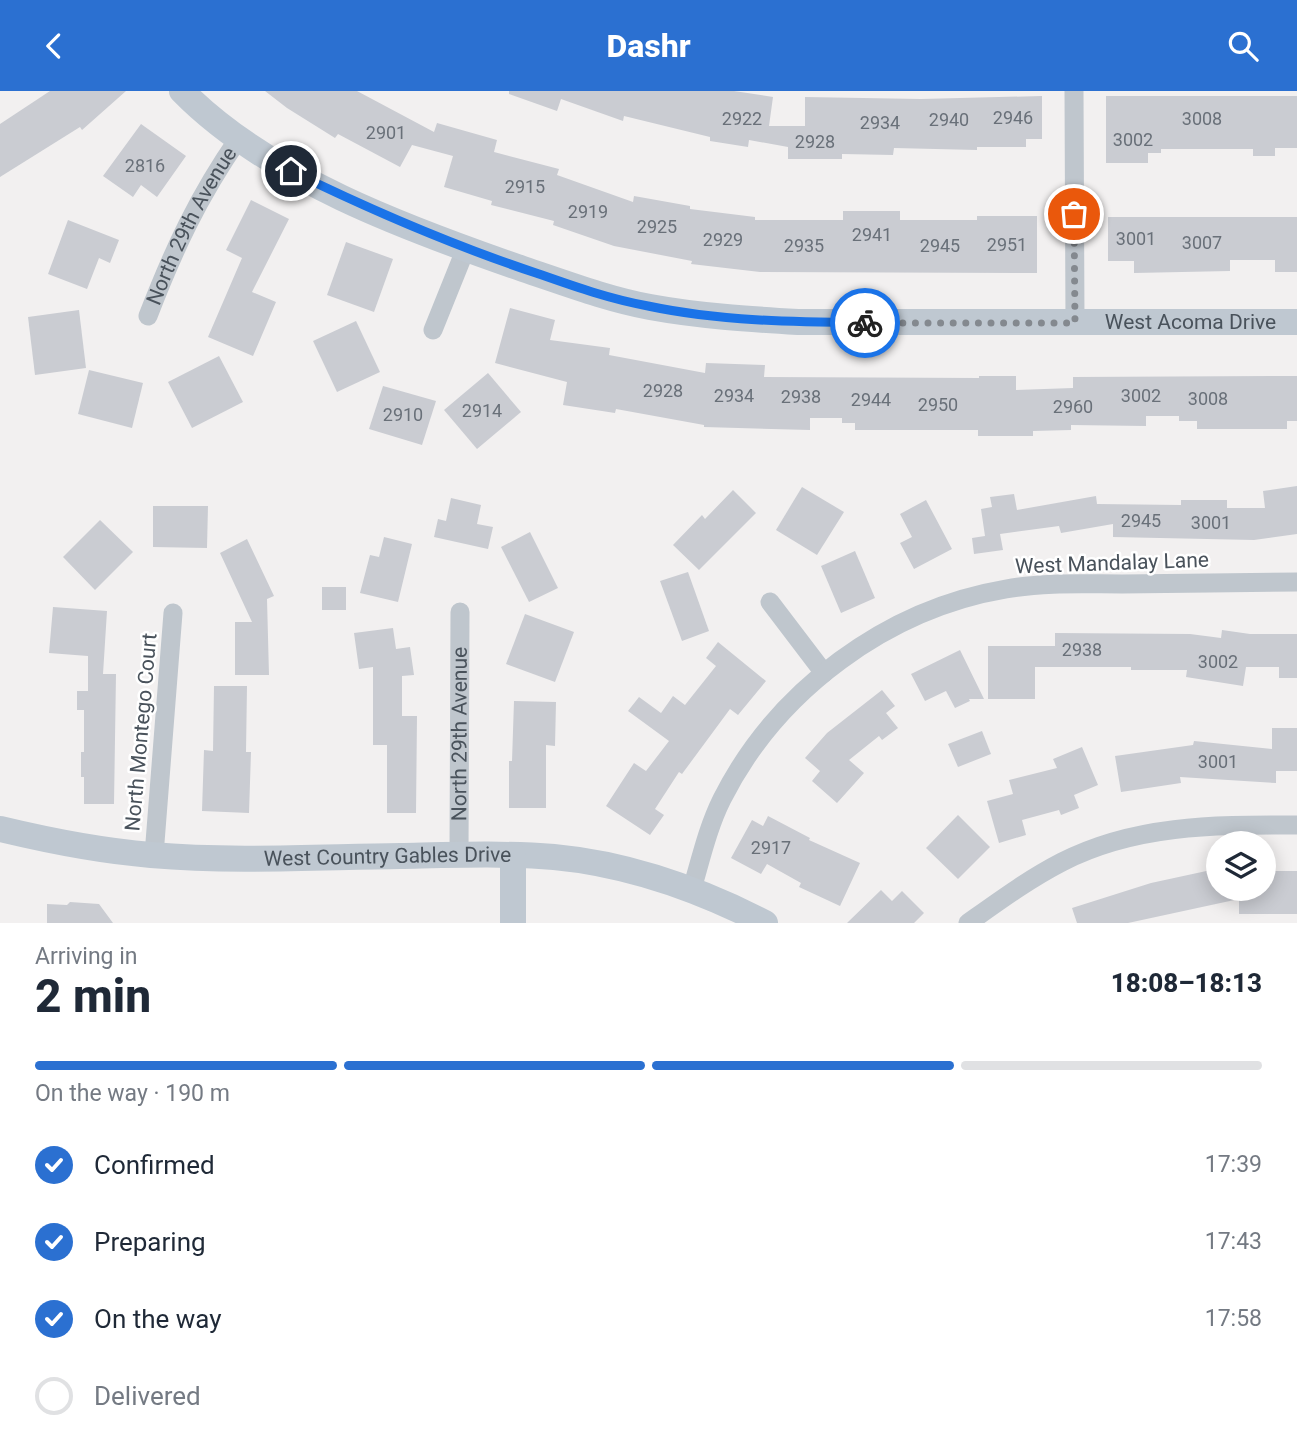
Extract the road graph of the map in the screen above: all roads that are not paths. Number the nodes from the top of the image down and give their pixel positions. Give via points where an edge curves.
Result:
1 (182, 91) edge
2 (1074, 91) edge
3 (239, 138) junction
4 (466, 248) junction
5 (148, 316) dead end
6 (1297, 322) edge
7 (1075, 323) junction
8 (433, 330) dead end
9 (1297, 582) edge
10 (770, 602) dead end
11 (460, 612) dead end
12 (173, 613) dead end
13 (824, 673) junction
14 (1297, 825) edge
15 (0, 829) edge
16 (154, 855) junction
17 (459, 855) junction
18 (513, 855) junction
19 (692, 889) junction
20 (513, 923) edge
21 (765, 923) edge
22 (968, 923) edge

1 - 3 street, West Acoma Drive
2 - 7 street
3 - 4 street, West Acoma Drive via 291,171 370,210
3 - 5 street, North 29th Avenue via 195,205
4 - 7 street, West Acoma Drive via 595,294 723,317 798,322
4 - 8 street
6 - 7 street, West Acoma Drive
9 - 13 street, West Mandalay Lane via 1007,588 916,615 860,646
10 - 13 street
11 - 17 street, North 29th Avenue
12 - 16 street, North Montego Court
13 - 19 street, West Mandalay Lane via 776,721 723,797
14 - 22 street via 1215,825 1132,836 1063,861
15 - 16 street, West Country Gables Drive via 53,842
16 - 17 street, West Country Gables Drive
17 - 18 street, West Country Gables Drive
18 - 19 street, West Country Gables Drive via 605,866
18 - 20 street
19 - 21 street, West Country Gables Drive

